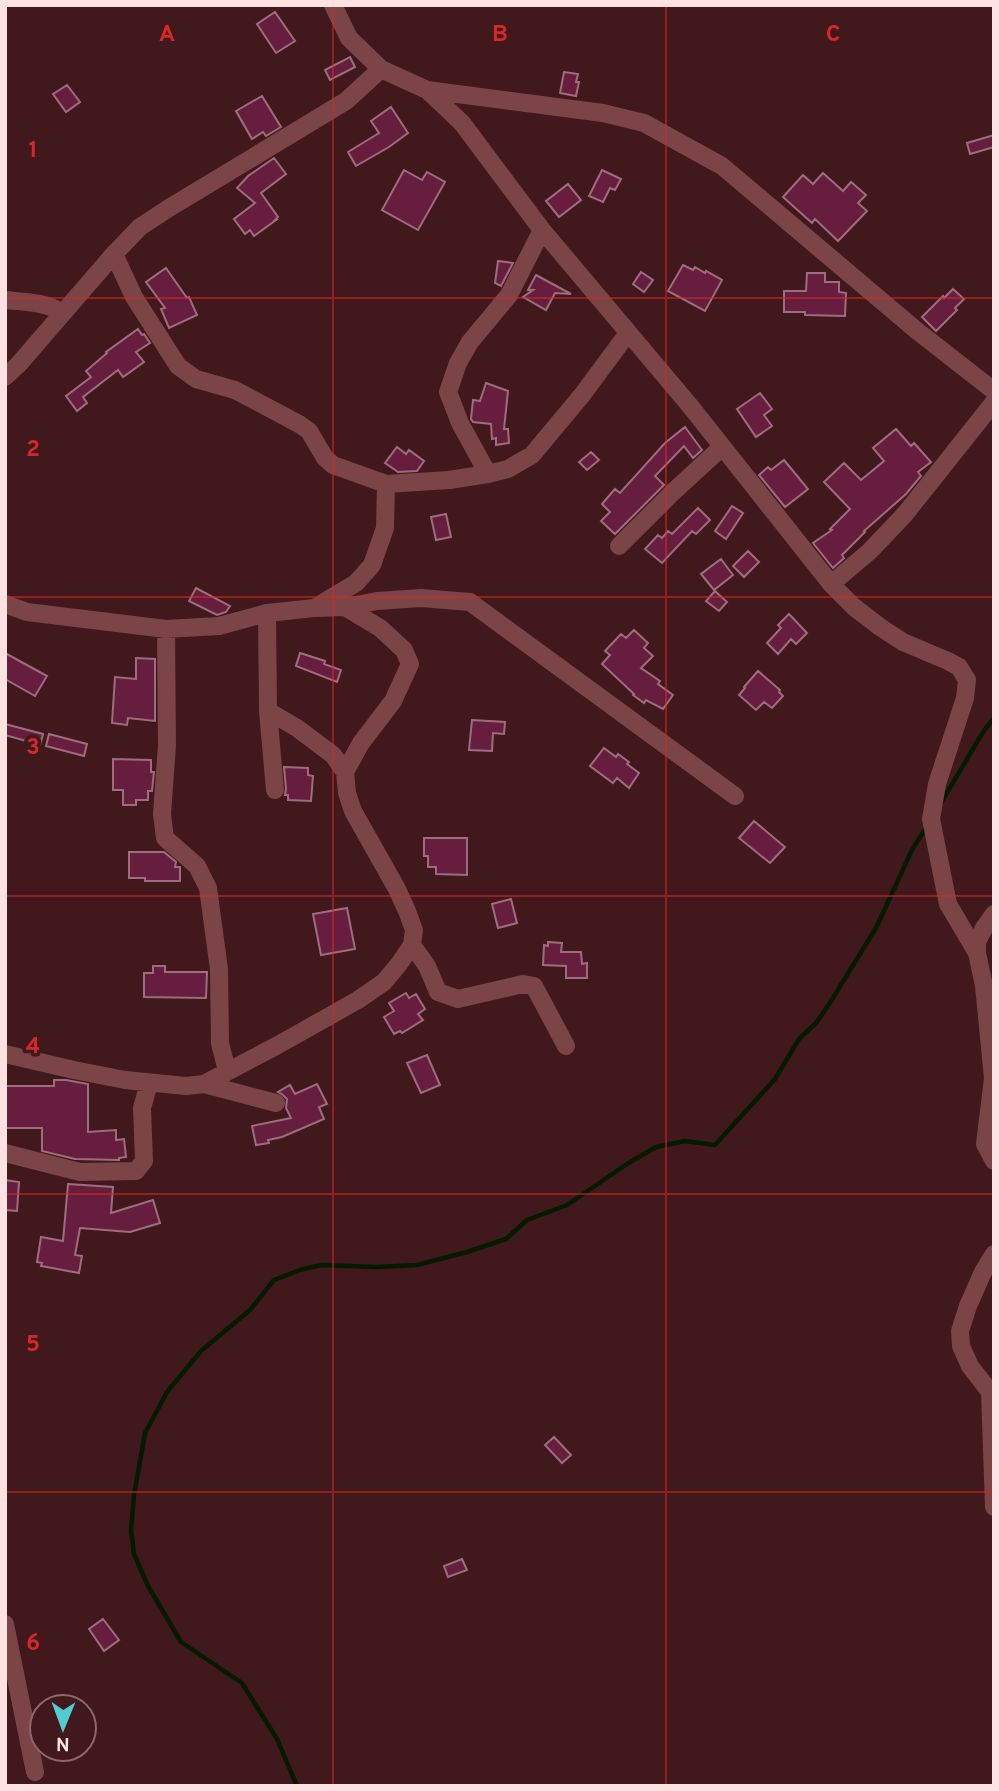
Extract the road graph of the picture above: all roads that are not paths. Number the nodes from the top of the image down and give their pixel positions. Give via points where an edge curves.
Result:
1 (333, 5) edge
2 (381, 69) junction
3 (427, 90) junction
4 (542, 230) junction
5 (114, 254) junction
6 (5, 300) edge
7 (63, 313) junction
8 (628, 333) junction
9 (5, 377) edge
10 (994, 391) edge
11 (994, 402) edge
12 (722, 447) junction
13 (488, 474) junction
14 (386, 484) junction
15 (619, 546) dead end
16 (831, 584) junction
17 (5, 604) edge
18 (345, 607) junction
19 (314, 608) junction
20 (267, 613) junction
21 (166, 629) junction
22 (268, 711) junction
23 (345, 772) junction
24 (275, 790) dead end
25 (735, 796) dead end
26 (994, 914) edge
27 (412, 945) junction
28 (977, 953) junction
29 (566, 1046) dead end
30 (5, 1054) edge
31 (227, 1071) junction
32 (149, 1083) junction
33 (204, 1084) junction
34 (276, 1103) dead end
35 (5, 1153) edge
36 (994, 1161) edge
37 (994, 1254) edge
38 (994, 1507) edge
39 (5, 1624) edge
40 (35, 1772) dead end

1 - 2 street via 349,38
2 - 3 street
2 - 5 street via 346,102 140,227
3 - 4 street via 462,123
3 - 10 street via 603,113 644,123 722,166
4 - 8 street
4 - 13 street via 509,295 470,342 448,392
5 - 7 street
5 - 14 street via 134,297 178,366 196,379 235,390 299,424 333,465
6 - 7 street via 54,307
7 - 9 street
8 - 12 street
8 - 13 street via 531,455 508,469
11 - 16 street via 905,514
12 - 15 street
12 - 16 street
13 - 14 street
14 - 19 street via 385,528 372,565 356,583
16 - 28 street via 880,627 959,667 967,680 931,819 948,904
17 - 21 street via 27,612
18 - 19 street
18 - 23 street via 380,628 404,650 410,664 393,701
18 - 25 street via 421,598 470,602
19 - 20 street
20 - 21 street via 219,626
20 - 22 street
21 - 31 street via 165,838 197,866 208,888 219,969 220,1043
22 - 23 street via 333,755
22 - 24 street
23 - 27 street via 353,811 407,911 414,930
26 - 28 street via 977,942
27 - 29 street via 438,992 458,999 523,984 534,986
27 - 31 street via 384,982 358,1000
28 - 36 street via 993,1078 985,1144
30 - 32 street
31 - 33 street
32 - 33 street
32 - 35 street via 142,1108 144,1161 136,1171 80,1172
33 - 34 street
37 - 38 street via 960,1332 970,1366 990,1392
39 - 40 street

